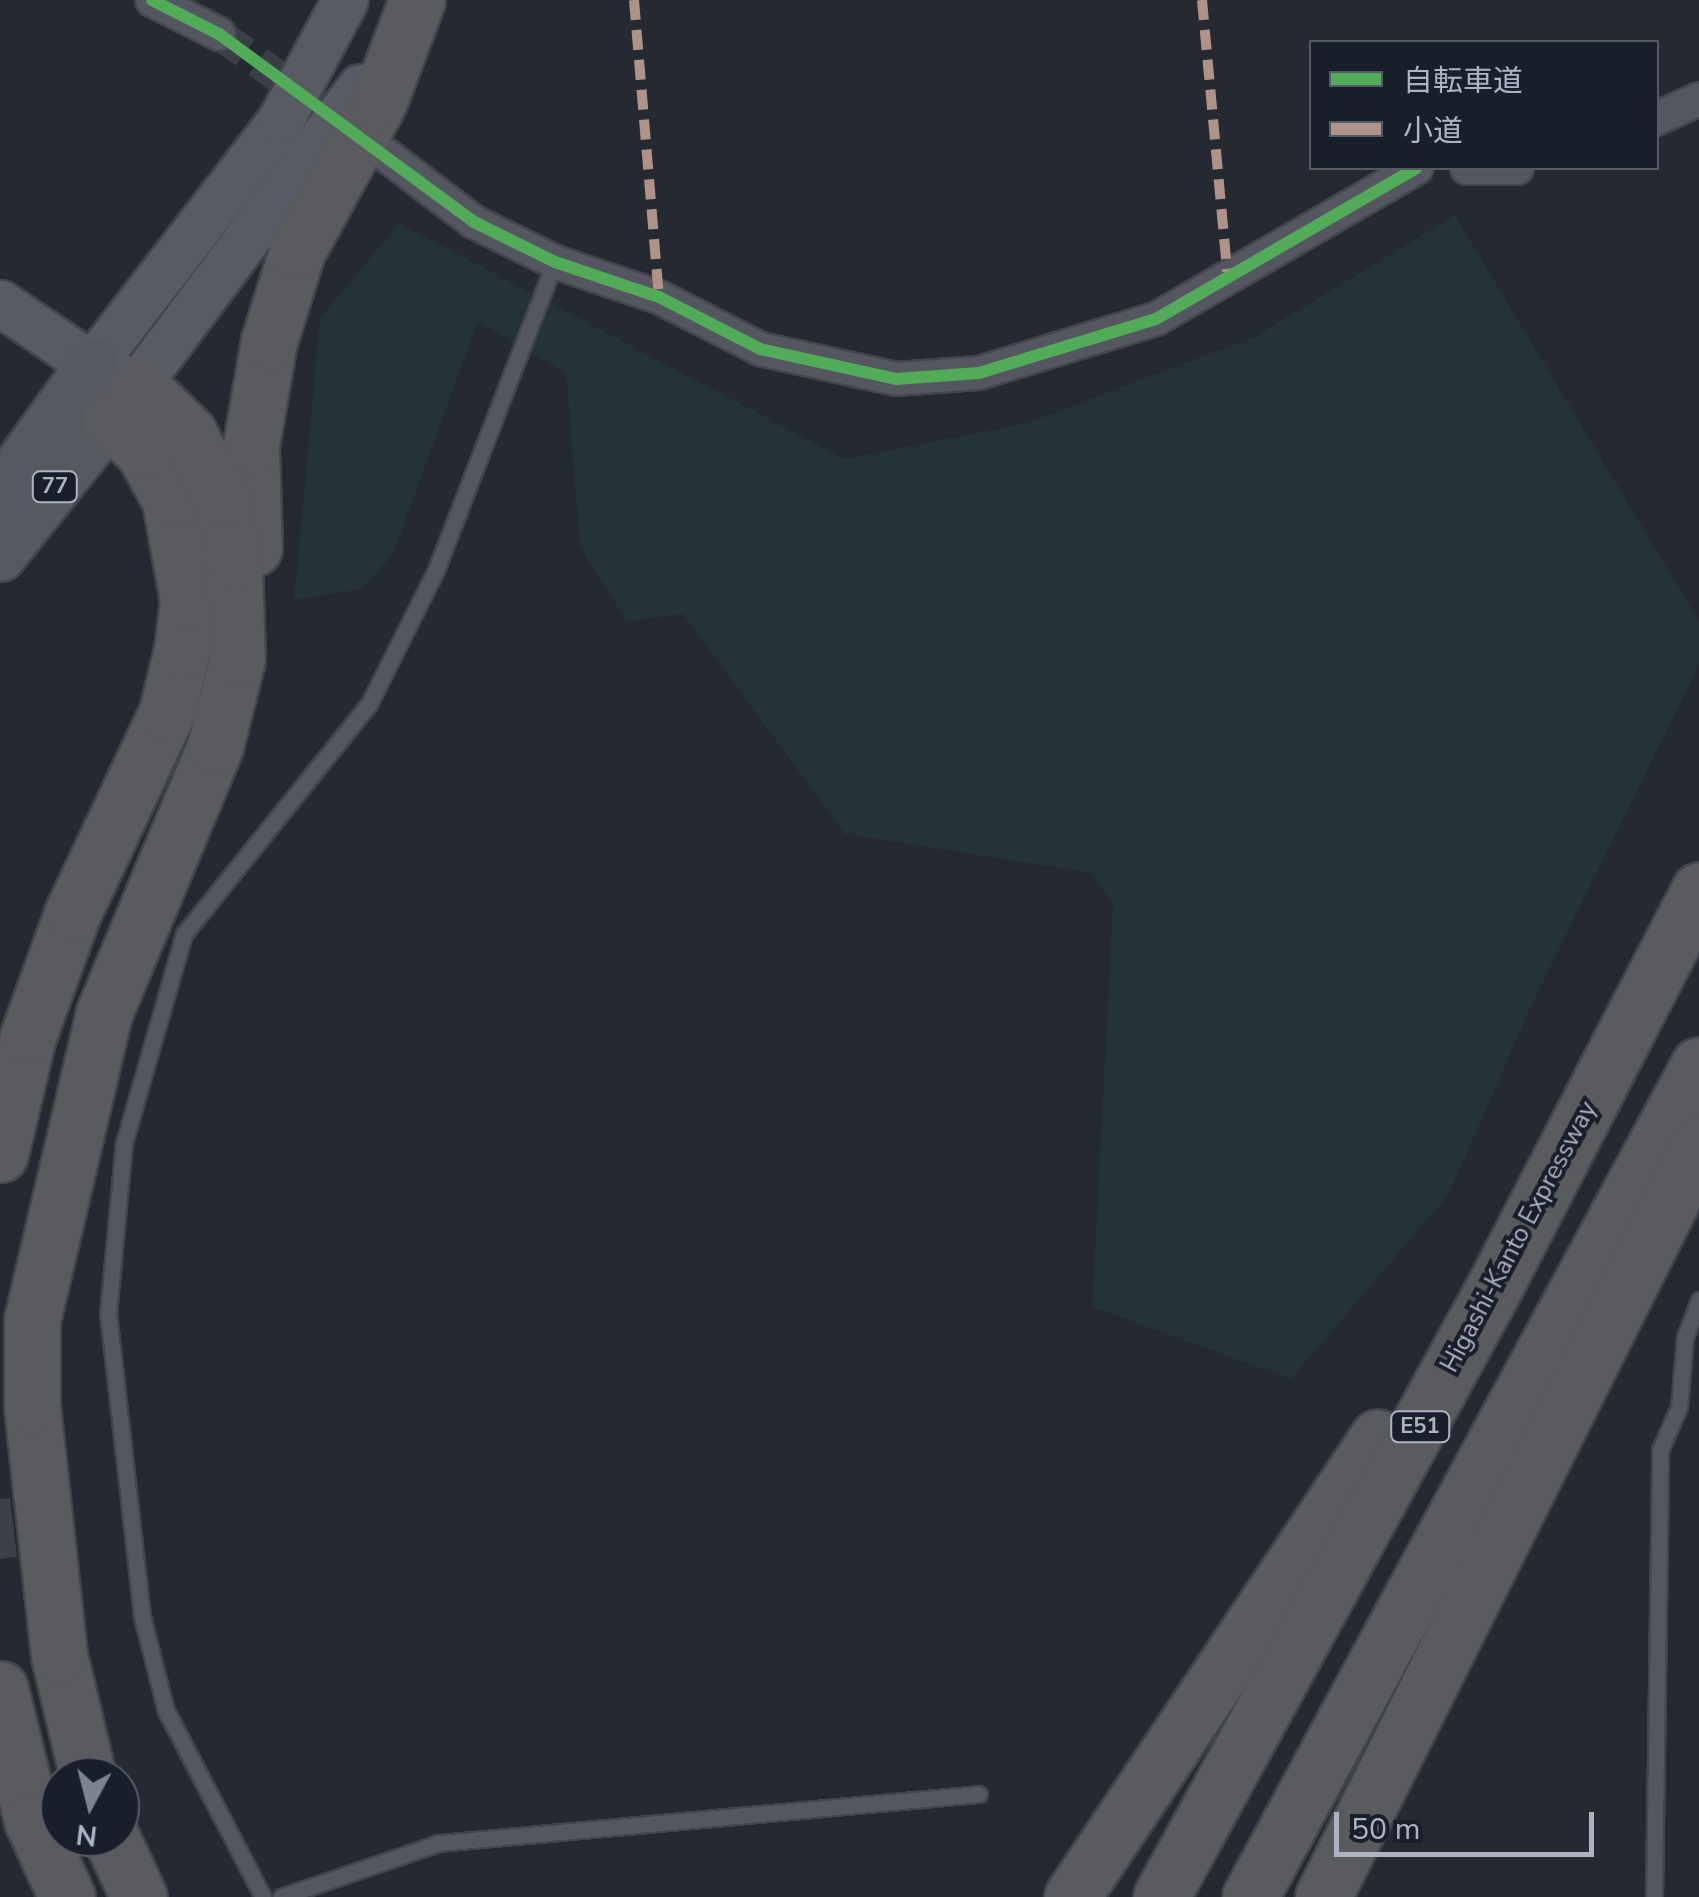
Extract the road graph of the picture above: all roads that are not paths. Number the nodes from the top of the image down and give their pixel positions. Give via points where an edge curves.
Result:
1 (152, 0) edge
2 (345, 0) edge
3 (407, 0) edge
4 (417, 0) edge
5 (219, 34) tunnel mouth
6 (1699, 99) edge
7 (1659, 118) edge
8 (386, 154) tunnel mouth
9 (1413, 170) edge
10 (555, 262) junction
11 (0, 303) edge
12 (114, 390) junction
13 (0, 493) edge
14 (0, 556) edge
15 (237, 658) junction
16 (1699, 890) edge
17 (1668, 950) junction
18 (1699, 1064) edge
19 (1699, 1145) edge
20 (0, 1154) edge
21 (1699, 1300) edge
22 (0, 1689) edge
23 (83, 1757) edge
24 (978, 1794) dead end
25 (121, 1857) edge
26 (67, 1897) edge
27 (140, 1897) edge
28 (263, 1897) edge
29 (281, 1897) edge
30 (1072, 1897) edge
31 (1160, 1897) edge
32 (1250, 1897) edge
33 (1323, 1897) edge
34 (1654, 1897) edge

1 - 5 street
2 - 12 street via 280,120
3 - 12 street via 315,156
4 - 15 highway via 379,101 297,251 269,341 251,445 252,620
6 - 7 street
8 - 10 street via 474,222
9 - 10 street via 1156,319 979,372 896,379 760,349 659,297
10 - 28 lane via 436,570 369,704 184,934 124,1142 108,1314 142,1616 166,1711
11 - 12 street
12 - 13 main road, 77
12 - 14 main road, 77
12 - 15 highway via 189,434 222,500 234,562
12 - 20 highway via 170,500 188,601 182,650 167,712 73,912
15 - 23 highway via 215,746 104,1014 32,1320 32,1406 59,1654
16 - 17 highway, Higashi-Kanto Expressway / E51
17 - 30 highway via 1404,1397
17 - 31 highway, Higashi-Kanto Expressway / E51 via 1496,1284
18 - 32 highway
19 - 33 highway
21 - 34 lane via 1685,1336 1679,1407 1660,1450
22 - 26 highway via 32,1820
24 - 29 lane via 438,1844
25 - 27 highway

